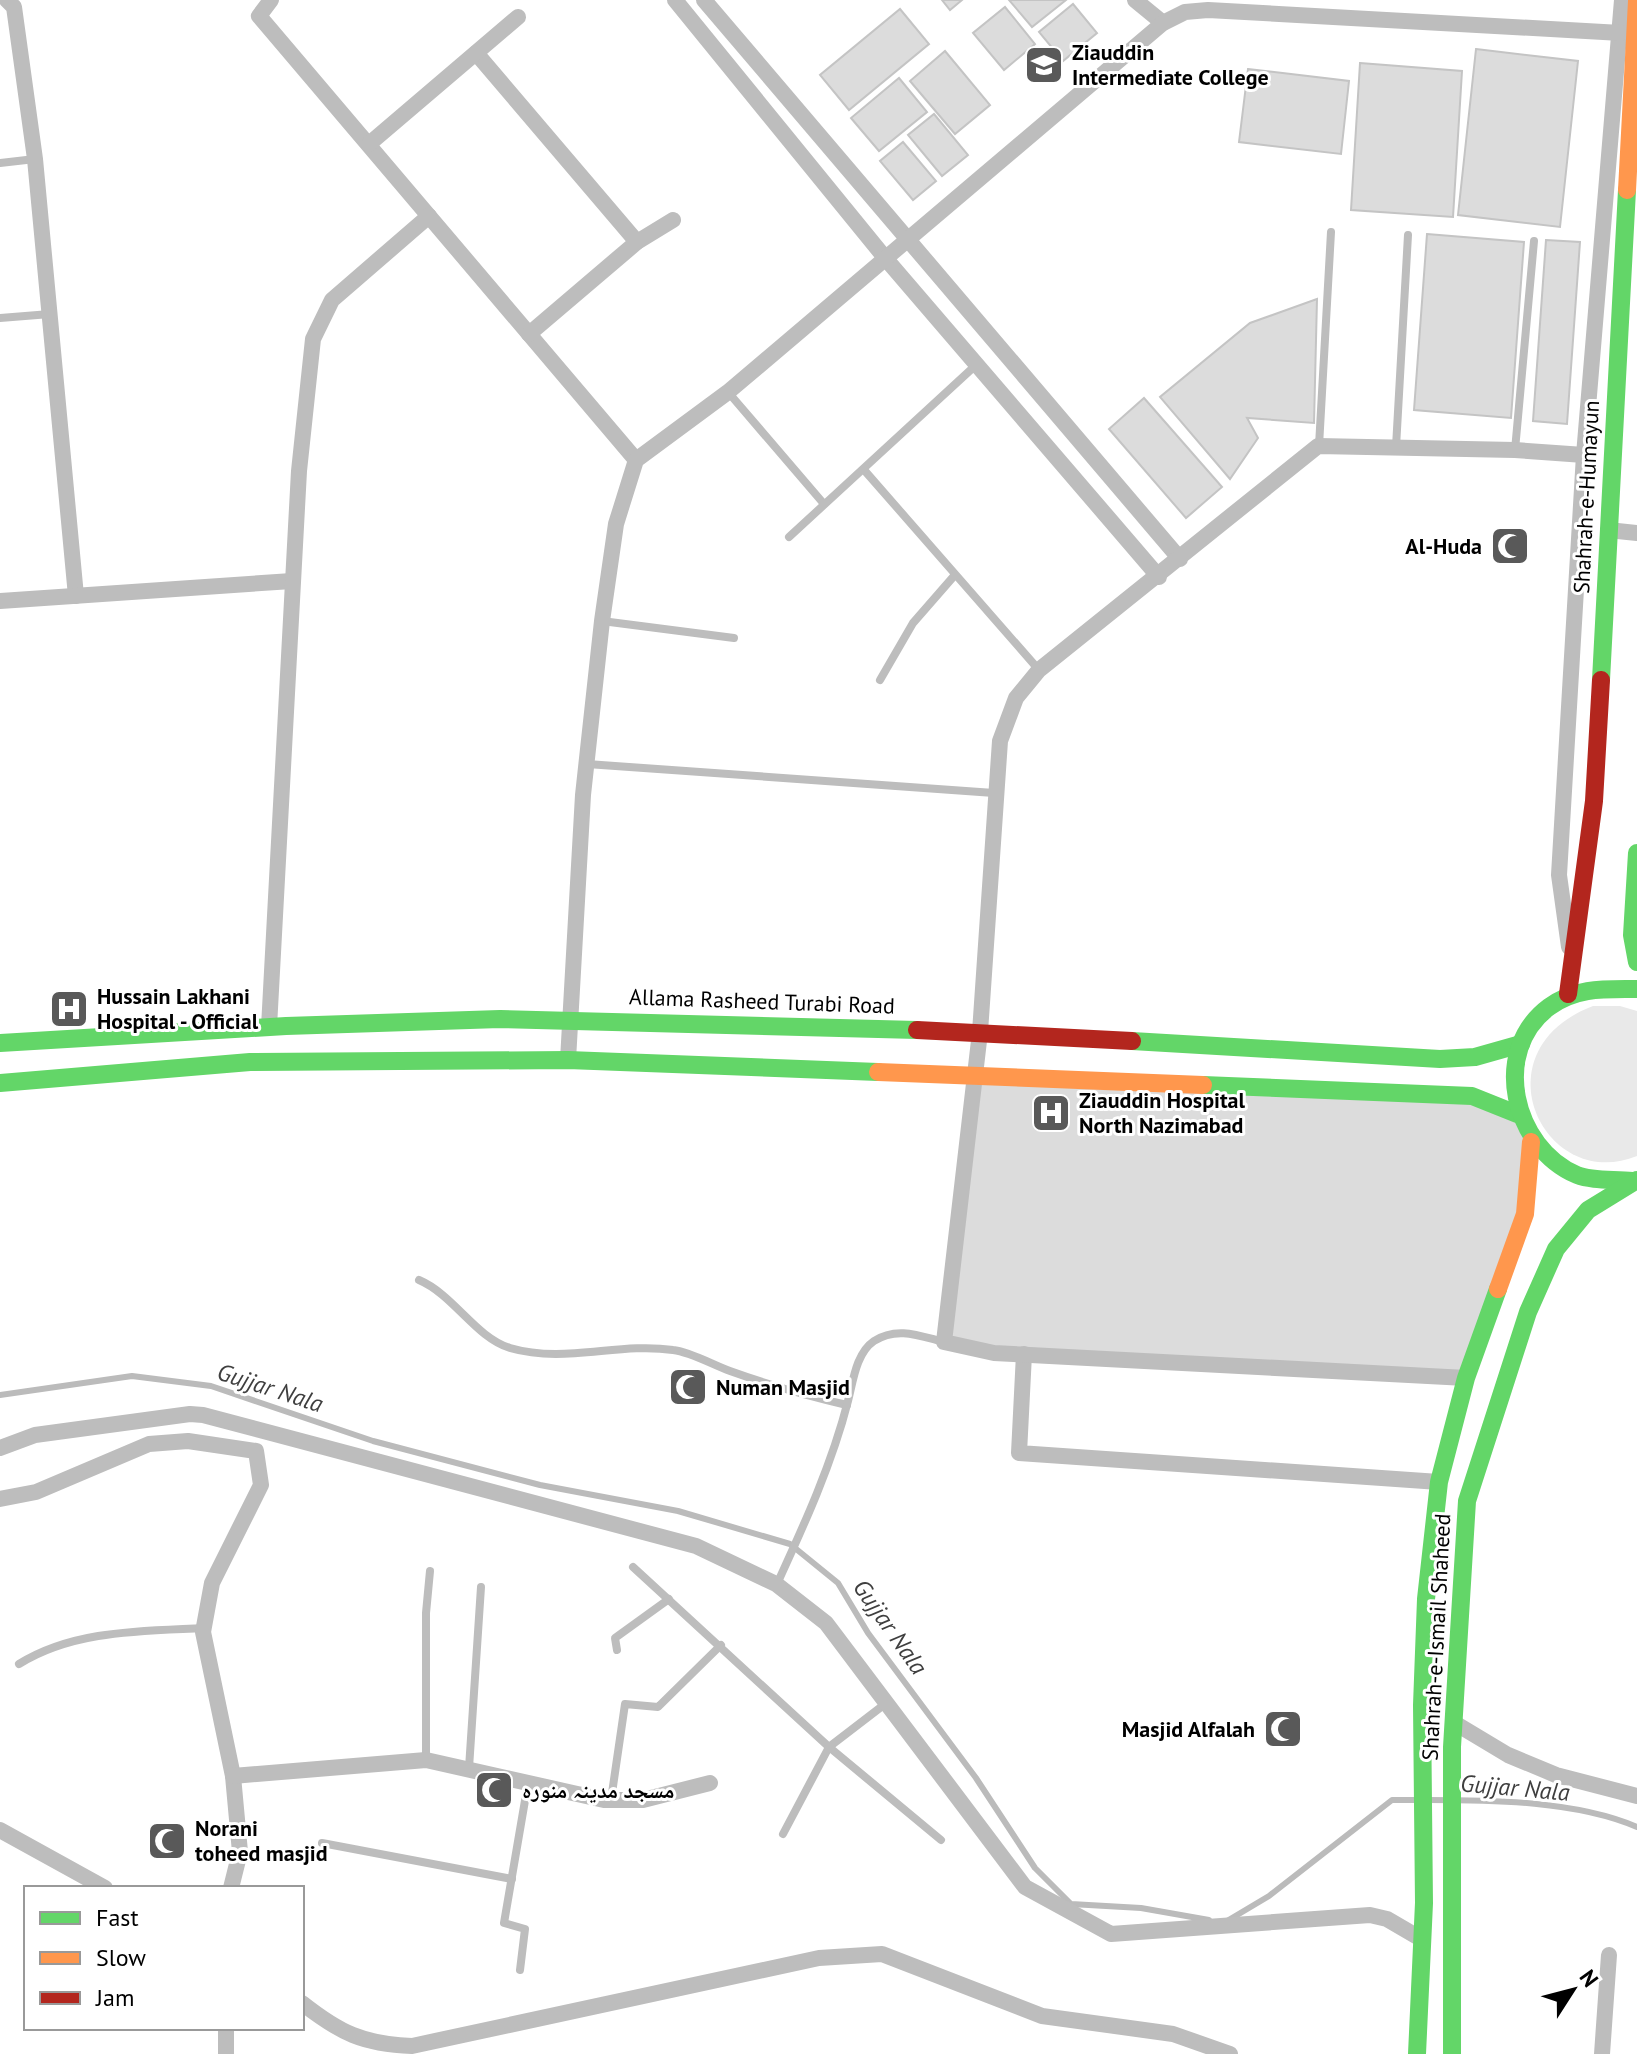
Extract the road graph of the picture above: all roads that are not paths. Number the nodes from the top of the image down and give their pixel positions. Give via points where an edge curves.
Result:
1 (7, 0) edge
2 (271, 0) edge
3 (675, 0) edge
4 (704, 0) edge
5 (1135, 0) edge
6 (1622, 0) edge
7 (1637, 1) edge
8 (518, 17) dead end
9 (1163, 23) junction
10 (1621, 33) junction
11 (476, 53) junction
12 (369, 144) junction
13 (35, 159) junction
14 (0, 163) edge
15 (429, 216) junction
16 (673, 220) dead end
17 (1331, 232) dead end
18 (1408, 235) dead end
19 (908, 239) junction
20 (1534, 241) dead end
21 (637, 242) junction
22 (886, 259) junction
23 (50, 314) junction
24 (0, 318) edge
25 (529, 334) junction
26 (976, 365) junction
27 (728, 392) junction
28 (1318, 446) junction
29 (1396, 448) junction
30 (1515, 450) junction
31 (1584, 455) junction
32 (636, 460) junction
33 (865, 471) junction
34 (824, 504) junction
35 (1608, 530) junction
36 (1637, 533) edge
37 (789, 537) dead end
38 (1180, 559) junction
39 (954, 576) junction
40 (1159, 577) junction
41 (292, 581) junction
42 (76, 596) junction
43 (0, 601) edge
44 (602, 621) junction
45 (734, 638) dead end
46 (1039, 670) junction
47 (880, 680) dead end
48 (587, 764) junction
49 (994, 793) junction
50 (1637, 853) edge
51 (1635, 932) edge
52 (1571, 962) junction
53 (1637, 962) edge
54 (1637, 989) edge
55 (1568, 994) junction
56 (571, 1019) junction
57 (357, 1024) junction
58 (269, 1027) junction
59 (188, 1032) junction
60 (980, 1032) junction
61 (0, 1043) edge
62 (1521, 1044) junction
63 (568, 1060) junction
64 (358, 1062) junction
65 (190, 1067) junction
66 (975, 1076) junction
67 (0, 1083) edge
68 (1517, 1114) junction
69 (1531, 1142) junction
70 (1637, 1180) edge
71 (419, 1280) dead end
72 (944, 1342) junction
73 (1024, 1354) junction
74 (1466, 1378) junction
75 (847, 1405) junction
76 (0, 1448) edge
77 (1439, 1482) junction
78 (0, 1499) edge
79 (633, 1567) dead end
80 (430, 1571) dead end
81 (776, 1584) junction
82 (481, 1587) dead end
83 (669, 1599) junction
84 (203, 1628) junction
85 (721, 1645) junction
86 (617, 1650) dead end
87 (19, 1664) dead end
88 (885, 1704) junction
89 (1453, 1722) junction
90 (829, 1747) junction
91 (426, 1760) junction
92 (469, 1768) junction
93 (233, 1776) junction
94 (528, 1782) junction
95 (710, 1783) dead end
96 (1637, 1796) edge
97 (611, 1800) junction
98 (0, 1830) edge
99 (783, 1834) dead end
100 (941, 1840) dead end
101 (322, 1843) dead end
102 (512, 1879) junction
103 (101, 1886) edge
104 (232, 1886) edge
105 (1423, 1940) junction
106 (1609, 1955) dead end
107 (520, 1970) dead end
108 (304, 2004) edge
109 (226, 2030) edge
110 (226, 2054) edge
111 (1230, 2054) edge
112 (1417, 2054) edge
113 (1452, 2054) edge
114 (1602, 2054) edge

1 - 13 street via 14,7
2 - 12 street via 259,16
3 - 22 street
4 - 19 street
5 - 9 street
6 - 10 street
7 - 35 main road, Shahrah-e-Humayun
8 - 11 street
9 - 10 street via 1185,12 1208,10
9 - 19 street
10 - 31 street
11 - 12 street
11 - 21 street
12 - 15 street
13 - 14 lane
13 - 23 street
15 - 25 street
15 - 41 street via 332,300 313,339
16 - 21 street
17 - 28 lane
18 - 29 lane
19 - 22 street
19 - 38 street
20 - 30 lane
21 - 25 street
22 - 26 street
22 - 27 street
23 - 24 lane
23 - 42 street
25 - 32 street
26 - 33 lane
26 - 40 street
27 - 32 street
27 - 34 lane
28 - 29 street
28 - 38 street
29 - 30 street
30 - 31 street
31 - 52 street via 1559,875
32 - 44 street via 616,524
33 - 34 lane
33 - 39 lane
34 - 37 lane
35 - 36 street
35 - 52 main road, Shahrah-e-Humayun via 1594,801
38 - 40 street
39 - 46 lane
39 - 47 lane via 913,623
40 - 46 street
41 - 42 street
41 - 58 street
42 - 43 street
44 - 45 lane
44 - 48 street
46 - 49 street via 1016,698 1000,741
48 - 49 lane
48 - 56 street
49 - 60 street
50 - 51 main road
51 - 53 main road
52 - 55 main road, Shahrah-e-Humayun
54 - 55 main road via 1592,986
55 - 62 main road via 1546,1009
56 - 57 main road, Allama Rasheed Turabi Road
56 - 60 main road, Allama Rasheed Turabi Road
56 - 63 street
57 - 58 main road, Allama Rasheed Turabi Road
57 - 64 main road
58 - 59 main road, Allama Rasheed Turabi Road
59 - 61 main road, Allama Rasheed Turabi Road
59 - 65 main road
60 - 62 main road, Allama Rasheed Turabi Road via 1440,1059 1475,1057
60 - 66 street
62 - 68 main road via 1512,1083
63 - 64 main road
63 - 66 main road
64 - 65 main road
65 - 67 main road
66 - 68 main road via 1472,1096
66 - 72 street
68 - 69 main road
69 - 70 main road via 1554,1164 1582,1178
69 - 74 main road, Shahrah-e-Ismail Shaheed via 1525,1214
70 - 89 main road, Shahrah-e-Ismail Shaheed via 1588,1210 1556,1249 1528,1312 1467,1501
71 - 75 lane via 508,1348 556,1356 599,1349 676,1350 784,1391
72 - 73 street
72 - 75 lane via 899,1331 872,1342 857,1363
73 - 74 street
73 - 77 street via 1019,1453
74 - 77 main road, Shahrah-e-Ismail Shaheed
75 - 81 lane via 807,1519
76 - 81 street via 35,1435 203,1415 696,1546
77 - 105 main road, Shahrah-e-Ismail Shaheed via 1426,1599 1422,1705
78 - 84 street via 36,1492 149,1444 188,1441 256,1451 261,1485 212,1583
79 - 83 lane
80 - 91 lane
81 - 88 street via 826,1623
82 - 92 lane
83 - 85 lane
83 - 86 lane via 615,1638
84 - 87 lane via 108,1634
84 - 93 street
85 - 90 lane
85 - 97 lane via 658,1707 625,1704
88 - 90 lane
88 - 105 street via 1025,1887 1111,1934 1370,1915
89 - 96 street via 1508,1755 1556,1775
89 - 113 main road, Shahrah-e-Ismail Shaheed
90 - 99 lane
90 - 100 lane
91 - 92 street
91 - 93 street
92 - 94 street
93 - 104 street via 240,1852
94 - 97 street
94 - 102 lane
95 - 97 street via 643,1800
98 - 103 street
101 - 102 lane
102 - 107 lane via 504,1923 525,1929
105 - 112 main road, Shahrah-e-Ismail Shaheed
106 - 114 street
108 - 111 street via 354,2038 412,2046 819,1958 882,1954 1042,2016 1173,2034
109 - 110 street

